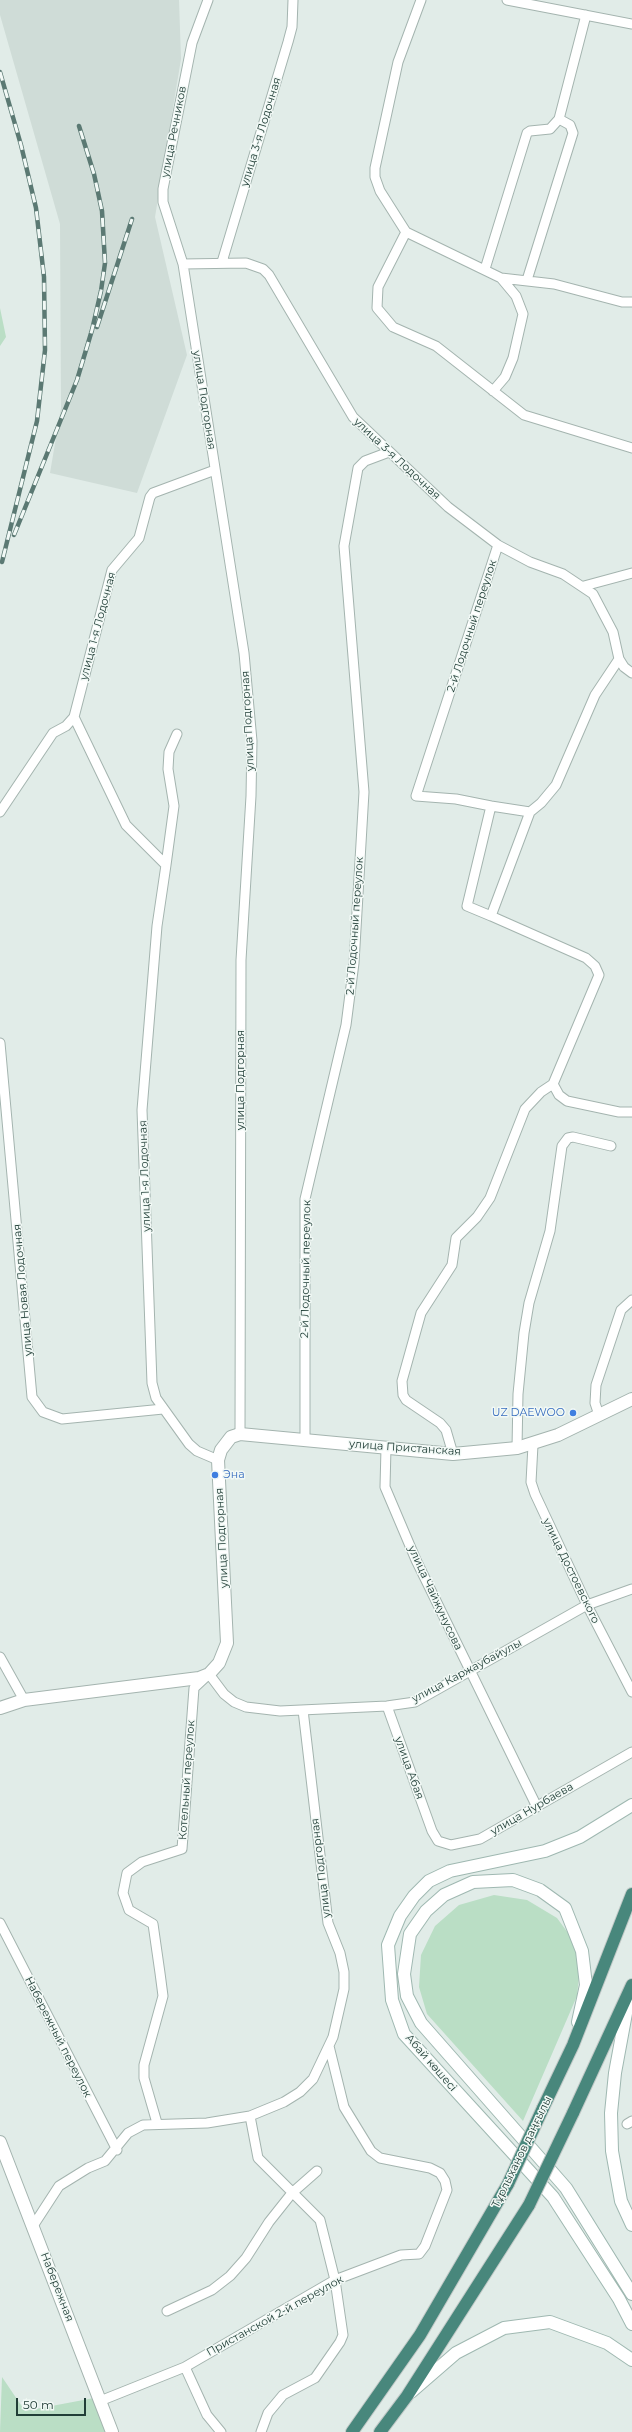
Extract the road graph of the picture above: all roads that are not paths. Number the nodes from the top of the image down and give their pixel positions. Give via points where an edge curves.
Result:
1 (208, 0) edge
2 (293, 0) edge
3 (421, 0) edge
4 (507, 0) edge
5 (586, 15) junction
6 (632, 24) edge
7 (559, 119) junction
8 (406, 232) junction
9 (222, 262) junction
10 (183, 264) junction
11 (485, 269) junction
12 (501, 278) junction
13 (527, 280) junction
14 (632, 302) edge
15 (493, 391) junction
16 (632, 448) edge
17 (389, 452) junction
18 (215, 470) junction
19 (498, 545) junction
20 (632, 573) edge
21 (584, 586) junction
22 (619, 659) junction
23 (632, 673) edge
24 (74, 717) junction
25 (177, 734) dead end
26 (491, 806) junction
27 (0, 812) edge
28 (530, 812) junction
29 (166, 865) junction
30 (491, 916) junction
31 (0, 1043) edge
32 (553, 1084) junction
33 (632, 1112) edge
34 (4, 1133) edge
35 (611, 1146) dead end
36 (632, 1300) edge
37 (632, 1399) edge
38 (164, 1409) junction
39 (598, 1415) junction
40 (240, 1434) junction
41 (305, 1440) junction
42 (532, 1445) junction
43 (386, 1448) junction
44 (517, 1448) junction
45 (453, 1454) junction
46 (218, 1460) junction
47 (632, 1589) edge
48 (587, 1605) junction
49 (0, 1657) edge
50 (470, 1671) junction
51 (210, 1674) junction
52 (632, 1692) edge
53 (24, 1700) junction
54 (387, 1706) junction
55 (0, 1708) edge
56 (303, 1710) junction
57 (632, 1752) edge
58 (632, 1805) edge
59 (537, 1807) junction
60 (432, 1831) joint
61 (632, 1894) edge
62 (0, 1923) edge
63 (631, 1987) edge
64 (573, 2045) junction
65 (329, 2046) junction
66 (250, 2116) junction
67 (157, 2123) junction
68 (0, 2142) edge
69 (116, 2150) junction
70 (317, 2171) dead end
71 (292, 2193) junction
72 (632, 2225) edge
73 (33, 2226) junction
74 (334, 2280) junction
75 (632, 2294) edge
76 (167, 2311) dead end
77 (632, 2324) edge
78 (632, 2360) edge
79 (185, 2367) junction
80 (407, 2396) junction
81 (100, 2401) junction
82 (112, 2432) edge
83 (221, 2432) edge
84 (261, 2432) edge
85 (352, 2432) edge
86 (380, 2432) edge

1 - 10 street, улица Речников via 192,43 163,189 163,202
2 - 9 street, улица 3-я Лодочная via 292,27 288,42
3 - 8 street via 398,62 374,168 380,191
4 - 5 street
5 - 6 street
5 - 7 street
7 - 11 street via 550,129 527,133
7 - 13 street via 570,125 573,133
8 - 11 street
8 - 15 street via 378,287 377,308 393,327 436,346
9 - 10 street, улица 3-я Лодочная
9 - 17 street, улица 3-я Лодочная via 256,265 269,275 353,417
10 - 18 street, улица Подгорная
11 - 12 street
12 - 13 street
12 - 15 street via 516,296 522,314 513,358 504,377
13 - 14 street via 554,284 622,302
15 - 16 street via 524,415
17 - 19 street, улица 3-я Лодочная via 448,507
17 - 41 street, 2-й Лодочный переулок via 369,459 358,468 344,546 364,792 354,962 346,1025 305,1199
18 - 24 street, улица 1-я Лодочная via 153,493 150,497 139,538 112,570
18 - 40 street, улица Подгорная via 244,653 252,741 241,960
19 - 21 street, улица 3-я Лодочная
19 - 26 street, 2-й Лодочный переулок via 416,796 456,799
20 - 21 street
21 - 22 street, улица 3-я Лодочная via 601,605 613,632
22 - 23 street
22 - 28 street via 594,695 556,785 542,803
24 - 27 street via 66,726 53,733
24 - 29 street via 126,825
25 - 29 street, улица 1-я Лодочная via 169,752 168,769 174,806
26 - 28 street, 2-й Лодочный переулок
26 - 30 street via 467,906
28 - 30 street
29 - 38 street, улица 1-я Лодочная via 157,926 142,1110 152,1383 156,1398
30 - 32 street via 586,958 595,966 599,975
31 - 34 street, улица Новая Лодочная
32 - 33 street via 559,1095 567,1101 619,1112
32 - 45 street via 525,1109 490,1198 477,1217 456,1238 452,1265 421,1313 406,1366 402,1381 403,1395 446,1430
34 - 38 street, улица Новая Лодочная via 32,1397 36,1406 51,1417 62,1419
35 - 44 street via 573,1137 568,1138 562,1146 550,1231 529,1303 524,1333 518,1394
36 - 39 street via 621,1310 596,1385 594,1393
37 - 39 main road, улица Пристанская
38 - 46 street, улица 1-я Лодочная via 197,1451
39 - 42 main road, улица Пристанская
40 - 41 main road, улица Пристанская
40 - 46 main road, улица Подгорная via 231,1437
41 - 43 main road, улица Пристанская
42 - 44 main road, улица Пристанская
42 - 48 street, улица Достоевского via 531,1482 535,1494
43 - 45 main road, улица Пристанская
43 - 50 street, улица Чайжунусова via 386,1487 416,1560
44 - 45 main road, улица Пристанская
46 - 51 main road, улица Подгорная via 227,1643 219,1663
47 - 48 street, улица Каржаубайулы
48 - 50 street, улица Каржаубайулы
48 - 52 street, улица Достоевского
49 - 53 street
50 - 54 street, улица Каржаубайулы via 415,1702
50 - 59 street, улица Чайжунусова
51 - 53 main road via 199,1678
51 - 56 street, улица Каржаубайулы via 224,1694 246,1707 280,1711
51 - 67 street, Котельный переулок via 194,1688 182,1849 142,1862 127,1873 123,1893 129,1910 153,1924 163,1996 144,2065 144,2078
53 - 55 main road
54 - 56 street, улица Каржаубайулы
54 - 60 street, улица Абая
56 - 65 street, улица Подгорная via 328,1923 340,1953 344,1972 344,1989
57 - 59 street, улица Нурбаева
58 - 77 main road, Абай көшесі via 580,1836 545,1850 450,1871 429,1881 400,1916 388,1945 392,2000 404,2034 553,2197 619,2299
59 - 60 street, улица Нурбаева via 480,1839 451,1845 438,1841
61 - 64 highway, Тұрлыханов даңғылы
62 - 69 street, Набережный переулок
63 - 72 main road via 615,2073 611,2113 612,2151 621,2201
63 - 80 highway, bridge via 529,2205
64 - 75 main road, Абай көшесі via 586,1985 582,1951 565,1908 540,1890 513,1880 473,1882 444,1895 426,1911 410,1934 404,1974 407,1996 421,2023 566,2188
64 - 85 highway, Тұрлыханов даңғылы, bridge via 508,2184 420,2335
65 - 66 street, улица Подгорная via 312,2079 300,2092
65 - 74 street, Пристанской 2-й переулок via 344,2107 371,2151 380,2158 430,2168 440,2173 447,2190 425,2246 419,2254 401,2255
66 - 67 street, улица Подгорная via 207,2123
66 - 71 street via 258,2158
67 - 69 street, улица Подгорная via 143,2125 128,2133
68 - 73 main road, Набережная
69 - 73 street, улица Подгорная via 105,2161 59,2186
70 - 71 street
71 - 74 street via 320,2220
71 - 76 street via 269,2222 246,2258 230,2276 212,2290
73 - 81 main road, Набережная
74 - 79 street, Пристанской 2-й переулок
74 - 84 street via 342,2322 343,2335 340,2342 315,2378 283,2395 268,2413
78 - 80 main road via 607,2343 550,2322 504,2328 456,2353
79 - 81 street, Пристанской 2-й переулок
79 - 83 street via 207,2415
80 - 86 highway
81 - 82 main road, Набережная

